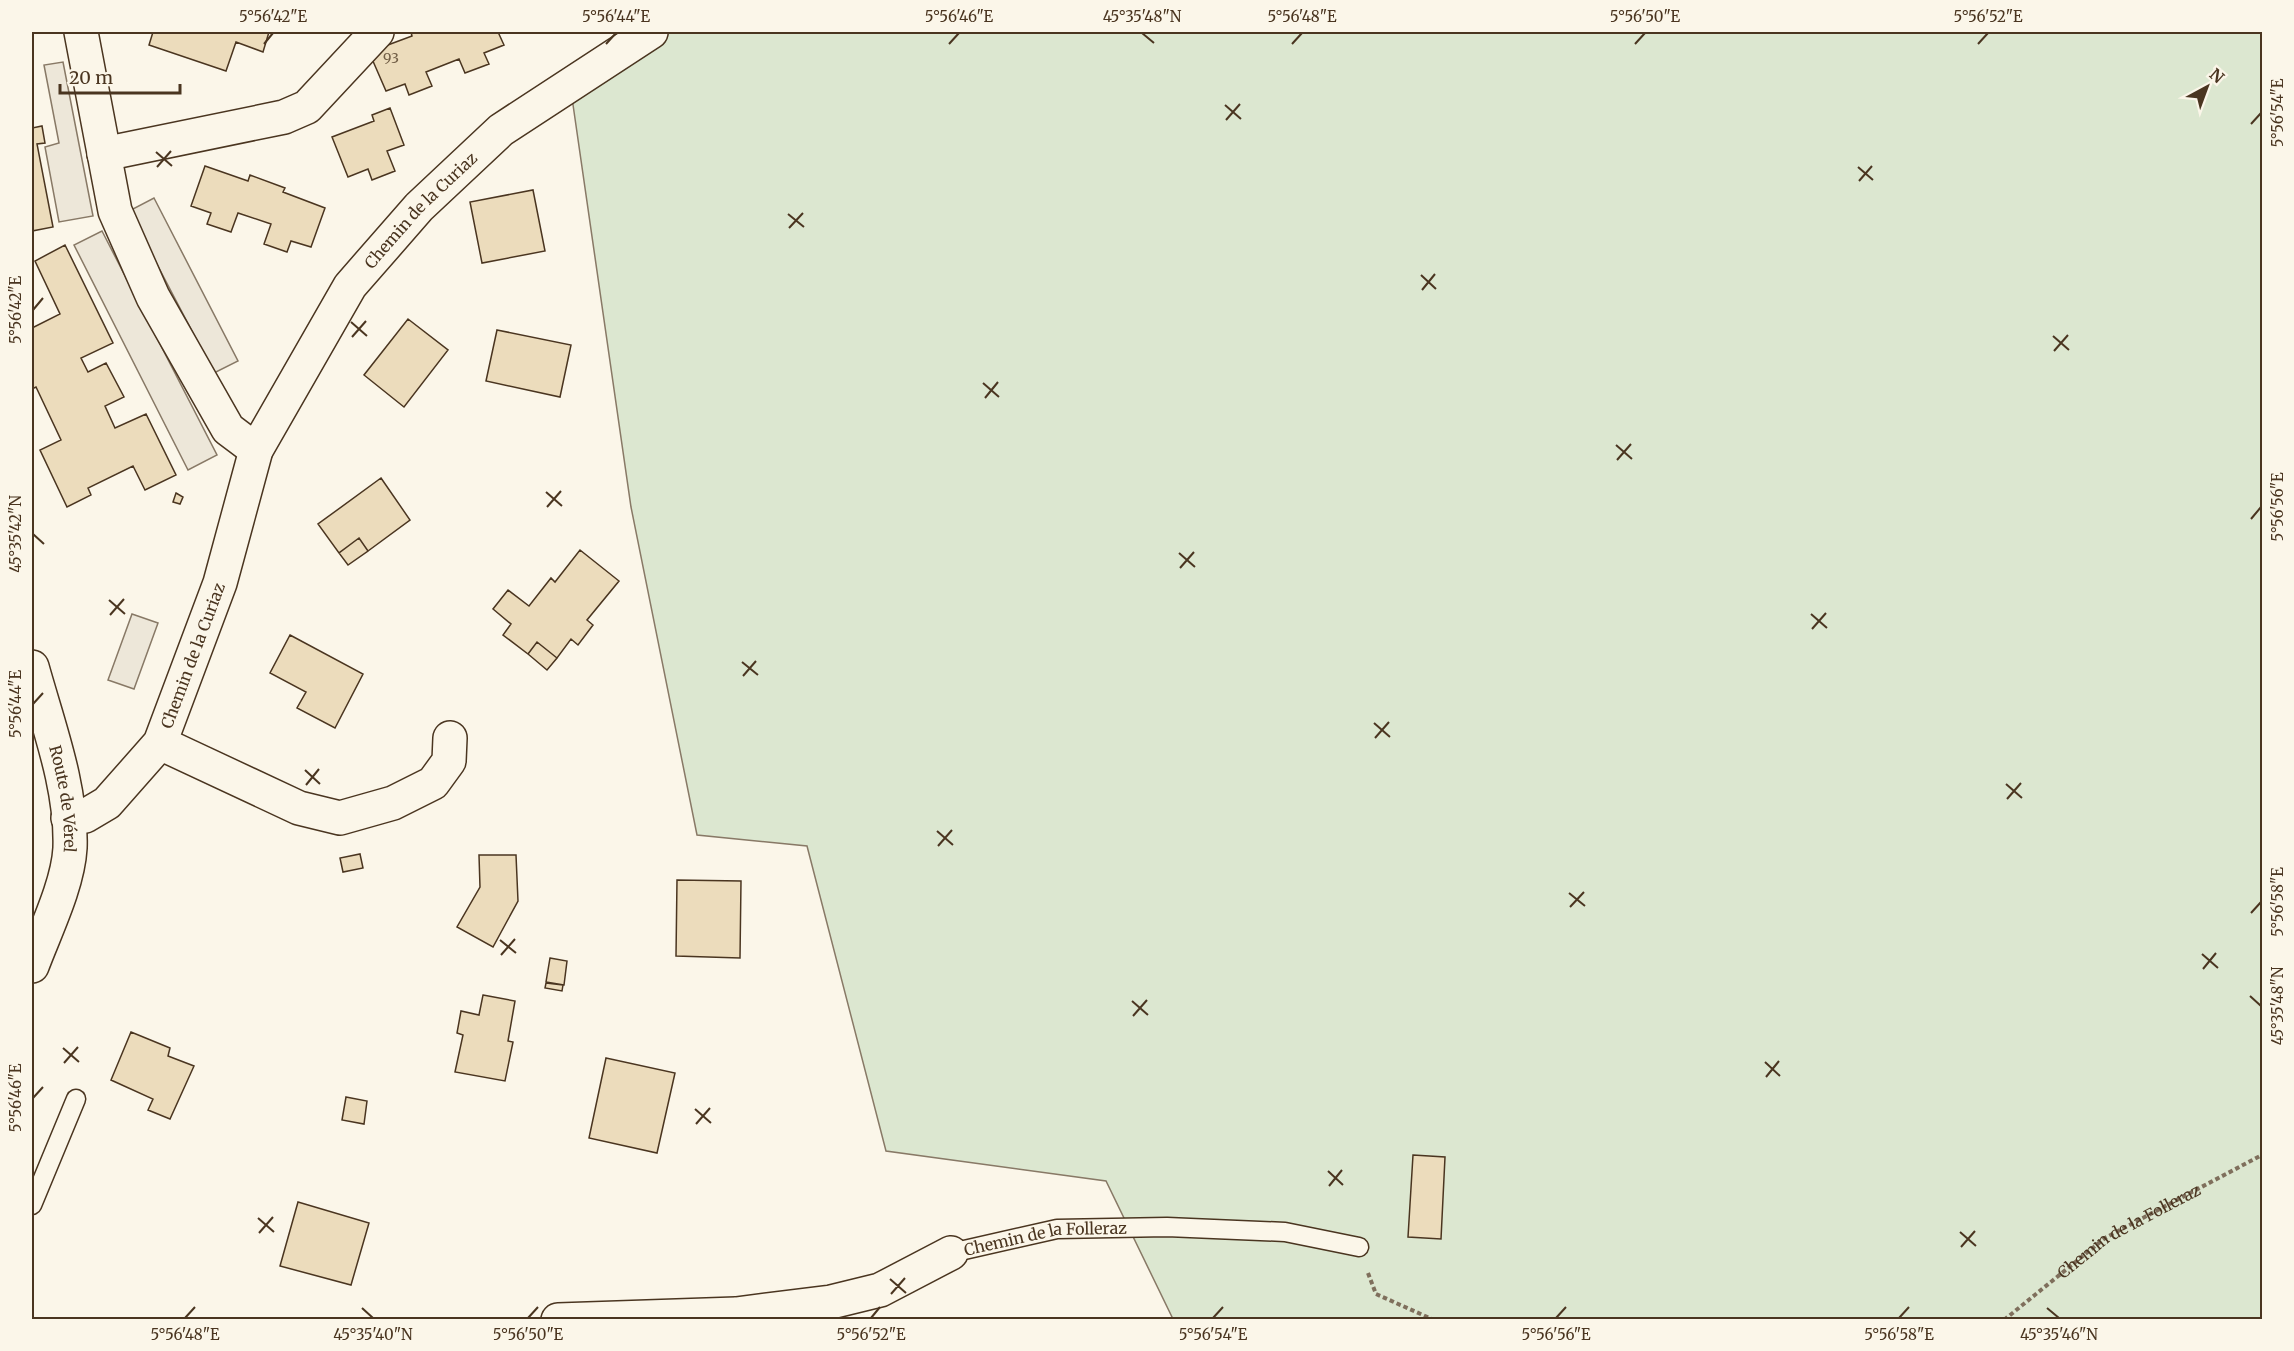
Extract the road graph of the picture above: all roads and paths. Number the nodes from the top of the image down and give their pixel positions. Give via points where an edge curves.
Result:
1 (81, 32) edge
2 (377, 32) edge
3 (651, 32) edge
4 (104, 154) junction
5 (256, 450) junction
6 (32, 667) edge
7 (450, 738) dead end
8 (160, 743) junction
9 (68, 818) junction
10 (32, 966) edge
11 (75, 1099) dead end
12 (2262, 1155) edge
13 (32, 1205) edge
14 (1359, 1248) joint
15 (951, 1253) joint
16 (558, 1320) edge
17 (1434, 1320) edge
18 (2004, 1320) edge

1 - 4 street
2 - 4 street via 307,107 284,117
3 - 5 street, Chemin de la Curiaz via 501,129 419,207 350,286
4 - 5 street via 114,211 153,297 228,429
5 - 8 street, Chemin de la Curiaz via 219,584
6 - 9 street, Route de Vérel via 65,790
7 - 8 street via 449,760 433,783 393,803 340,818 299,808
8 - 9 street, Chemin de la Curiaz via 107,803 85,816
9 - 10 street, Route de Vérel via 70,849 62,886
11 - 13 lane
12 - 18 path, Chemin de la Folleraz via 2105,1238
14 - 15 lane, Chemin de la Folleraz via 1285,1232 1167,1227 1057,1229
14 - 17 path via 1376,1294
15 - 16 street, Chemin de la Folleraz via 880,1290 831,1302 736,1314

